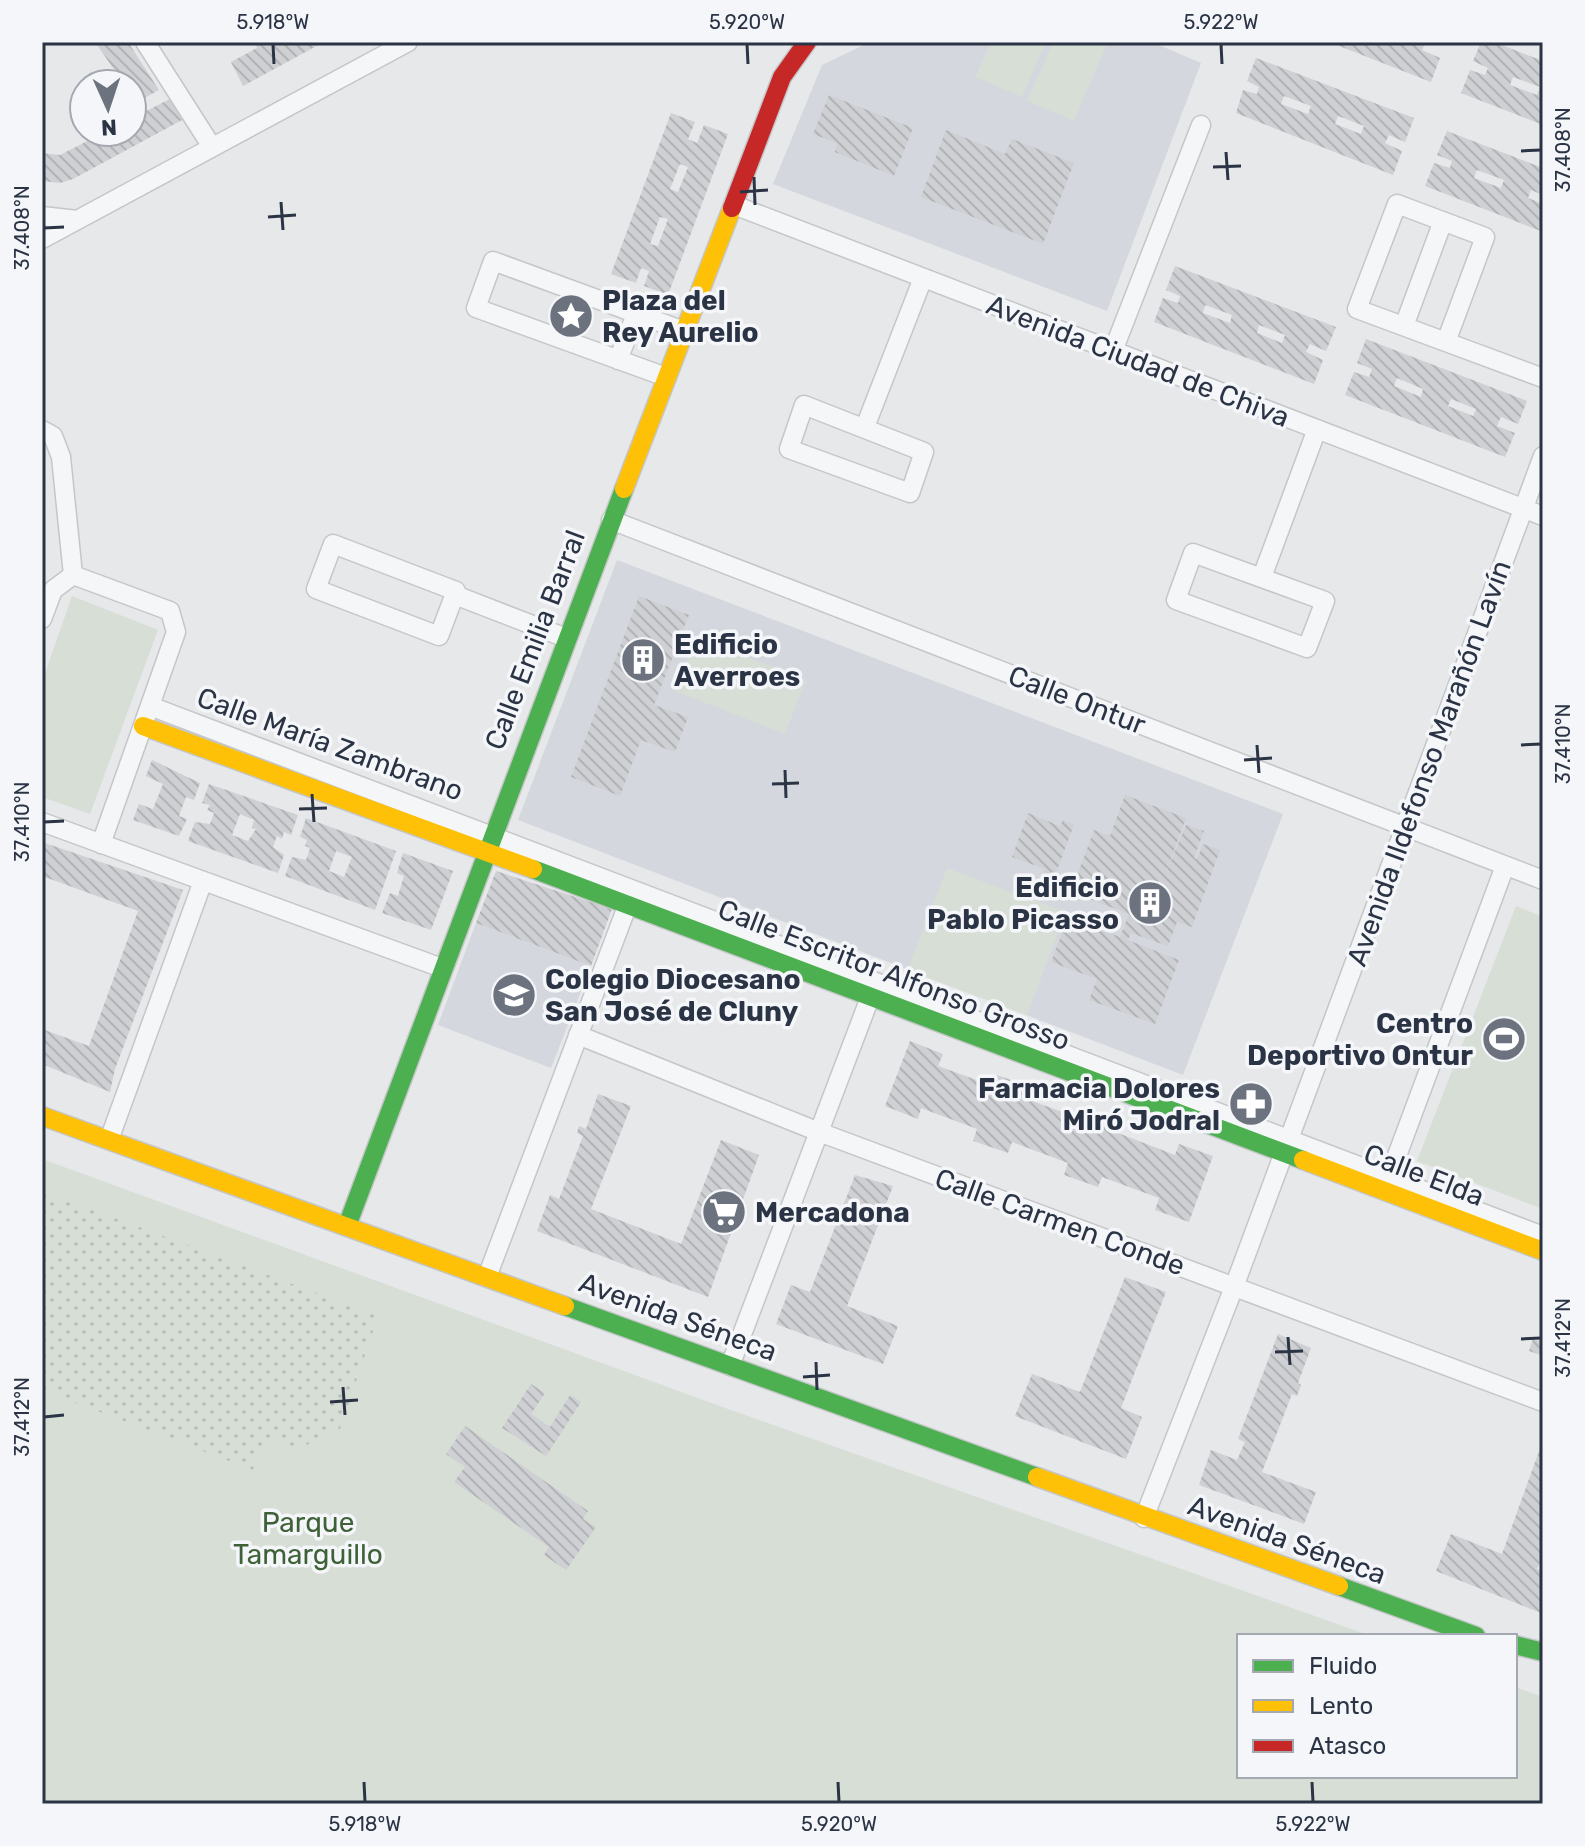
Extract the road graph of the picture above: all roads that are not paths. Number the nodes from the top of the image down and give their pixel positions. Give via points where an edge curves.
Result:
1 (145, 42) edge
2 (408, 42) edge
3 (807, 42) edge
4 (1201, 125) dead end
5 (212, 147) junction
6 (734, 205) junction
7 (42, 216) edge
8 (77, 220) junction
9 (1443, 221) junction
10 (42, 239) edge
11 (923, 278) junction
12 (636, 314) junction
13 (1404, 326) junction
14 (684, 331) junction
15 (1446, 342) junction
16 (1113, 351) junction
17 (618, 360) junction
18 (666, 377) junction
19 (1543, 378) edge
20 (865, 427) junction
21 (1317, 429) junction
22 (42, 430) edge
23 (1543, 456) edge
24 (1524, 508) junction
25 (1543, 516) edge
26 (611, 520) junction
27 (73, 575) junction
28 (1262, 577) junction
29 (455, 595) junction
30 (42, 619) edge
31 (566, 638) junction
32 (150, 706) junction
33 (143, 726) junction
34 (42, 822) edge
35 (1405, 827) junction
36 (488, 843) junction
37 (101, 844) junction
38 (1505, 866) junction
39 (1543, 880) edge
40 (203, 881) junction
41 (628, 904) junction
42 (442, 968) junction
43 (873, 990) junction
44 (578, 1035) junction
45 (42, 1116) edge
46 (819, 1132) junction
47 (109, 1140) junction
48 (1286, 1145) junction
49 (1389, 1177) junction
50 (347, 1226) junction
51 (1543, 1236) edge
52 (1543, 1251) edge
53 (487, 1277) junction
54 (1234, 1287) junction
55 (730, 1366) junction
56 (1543, 1402) edge
57 (1144, 1518) junction
58 (1470, 1634) edge
59 (1517, 1646) edge
60 (1543, 1652) edge

1 - 5 street
2 - 5 street
3 - 6 street, Calle Emilia Barral via 782,77
4 - 16 street
5 - 8 street
6 - 11 street, Avenida Ciudad de Chiva
6 - 14 street, Calle Emilia Barral
7 - 8 street
8 - 10 street
9 - 13 street
9 - 13 street via 1397,204 1357,309
9 - 15 street via 1485,237
11 - 16 street, Avenida Ciudad de Chiva
11 - 20 street
12 - 14 street
12 - 17 street
12 - 17 street via 493,261 476,308
13 - 15 street
14 - 18 street, Calle Emilia Barral
15 - 19 street
16 - 21 street, Avenida Ciudad de Chiva
17 - 18 street
18 - 26 street, Calle Emilia Barral
20 - 20 street via 804,405 789,449 910,493 924,452
21 - 24 street, Avenida Ciudad de Chiva
21 - 28 street
22 - 27 street via 53,436 61,457
23 - 24 street, Avenida Ildefonso Marañón Lavín
24 - 25 street, Avenida Ciudad de Chiva
24 - 35 street, Avenida Ildefonso Marañón Lavín
26 - 31 street, Calle Emilia Barral
26 - 35 street, Calle Ontur
27 - 30 street via 53,590
27 - 32 street via 170,611 176,632
28 - 28 street via 1193,553 1176,600 1307,648 1325,601
29 - 29 street via 456,591 333,544 316,589 439,636
29 - 31 street
31 - 36 street, Calle Emilia Barral
32 - 33 street
32 - 36 street, Calle María Zambrano
33 - 36 street, Calle María Zambrano
33 - 37 street
34 - 37 street
35 - 38 street, Calle Ontur
35 - 48 street, Avenida Ildefonso Marañón Lavín
36 - 41 street, Calle Escritor Alfonso Grosso
36 - 42 street, Calle Emilia Barral
36 - 43 street, Calle Escritor Alfonso Grosso
37 - 40 street
38 - 39 street, Calle Ontur
38 - 49 street
40 - 42 street
40 - 47 street
41 - 43 street, Calle Escritor Alfonso Grosso
41 - 44 street
42 - 50 street, Calle Emilia Barral
43 - 46 street
43 - 48 street, Calle Escritor Alfonso Grosso
44 - 46 street, Calle Carmen Conde
44 - 53 street
45 - 47 street, Avenida Séneca
46 - 54 street, Calle Carmen Conde
46 - 55 street
47 - 50 street, Avenida Séneca
48 - 49 street, Calle Elda
48 - 52 street, Calle Elda
48 - 54 street, Avenida Ildefonso Marañón Lavín
49 - 51 street, Calle Elda
50 - 53 street, Avenida Séneca
53 - 55 street, Avenida Séneca
54 - 56 street, Calle Carmen Conde
54 - 57 street, Avenida Ildefonso Marañón Lavín
55 - 57 street, Avenida Séneca
57 - 58 street, Avenida Séneca
59 - 60 street

